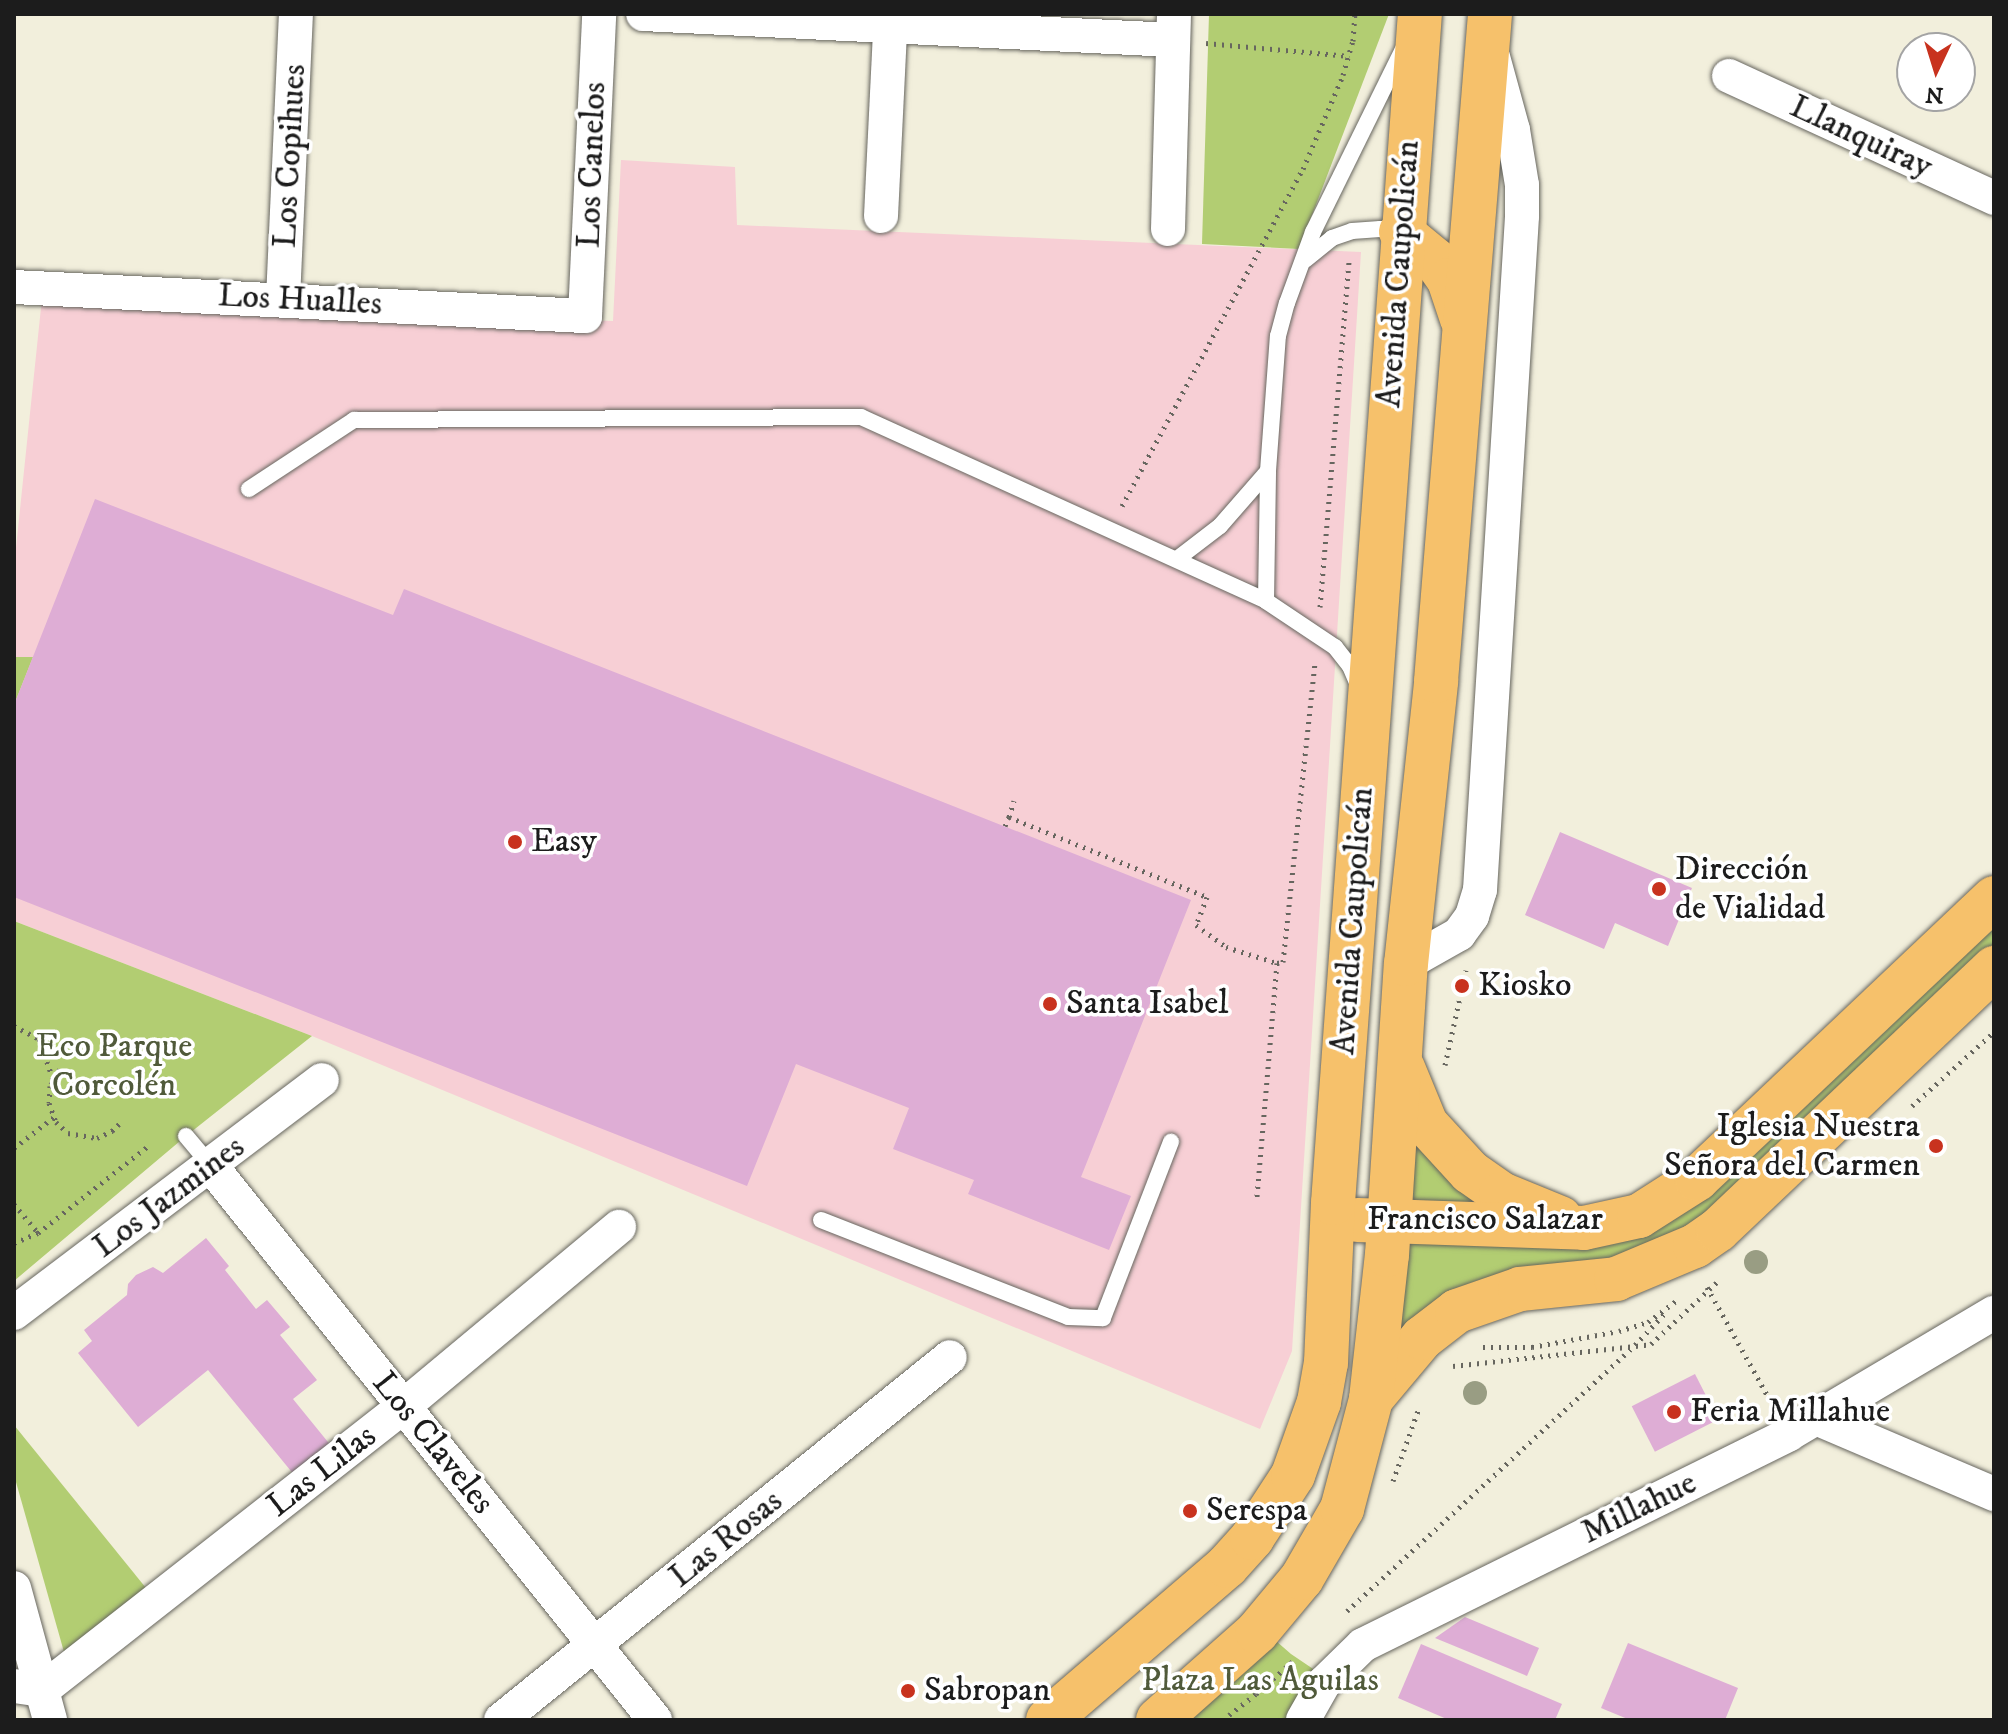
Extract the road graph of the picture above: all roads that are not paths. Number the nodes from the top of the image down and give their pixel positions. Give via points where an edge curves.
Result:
1 (296, 14) edge
2 (599, 14) edge
3 (643, 14) edge
4 (1420, 15) edge
5 (890, 20) edge
6 (1173, 27) edge
7 (1490, 28) edge
8 (1729, 76) dead end
9 (1994, 198) edge
10 (881, 216) dead end
11 (1168, 229) dead end
12 (1401, 232) junction
13 (1297, 271) junction
14 (14, 287) edge
15 (283, 299) junction
16 (585, 316) joint
17 (1463, 325) junction
18 (1268, 471) junction
19 (249, 489) dead end
20 (1177, 559) junction
21 (1266, 601) junction
22 (1367, 736) junction
23 (1994, 898) edge
24 (1406, 964) junction
25 (1994, 968) edge
26 (1399, 1057) junction
27 (322, 1080) dead end
28 (186, 1136) dead end
29 (1171, 1142) dead end
30 (211, 1166) junction
31 (1332, 1218) junction
32 (821, 1220) dead end
33 (1389, 1222) junction
34 (619, 1227) dead end
35 (1584, 1228) junction
36 (14, 1313) edge
37 (1994, 1313) edge
38 (950, 1357) dead end
39 (1371, 1399) junction
40 (404, 1406) junction
41 (1802, 1426) junction
42 (1994, 1494) edge
43 (14, 1588) edge
44 (595, 1646) junction
45 (35, 1699) edge
46 (501, 1720) edge
47 (655, 1720) edge
48 (1048, 1720) edge
49 (1158, 1720) edge
50 (1303, 1720) edge

1 - 15 street, Los Copihues
2 - 16 street, Los Canelos
3 - 5 street
4 - 12 main road, Avenida Caupolicán
4 - 13 lane
5 - 6 street
5 - 10 street
6 - 11 street
7 - 17 main road, Avenida Caupolicán
7 - 24 street, Avenida Caupolicán via 1513,130 1522,216 1480,890 1459,934
8 - 9 street, Llanquiray
12 - 13 lane via 1352,231 1318,247
12 - 17 main road via 1435,260 1449,280
12 - 22 main road, Avenida Caupolicán
13 - 18 lane via 1278,336
14 - 15 street, Los Hualles
15 - 16 street, Los Hualles
17 - 24 main road, Avenida Caupolicán via 1436,681
18 - 20 lane via 1220,526
18 - 21 lane
19 - 20 lane via 354,420 861,417
20 - 21 lane
21 - 22 lane via 1335,647 1350,666 1360,688
22 - 31 main road, Avenida Caupolicán
23 - 35 main road, Francisco Salazar via 1697,1179 1639,1216
24 - 26 main road, Avenida Caupolicán
25 - 39 main road, Francisco Salazar via 1718,1230 1671,1259 1616,1279 1520,1289 1457,1311 1422,1338
26 - 33 main road, Avenida Caupolicán
26 - 35 main road via 1419,1112 1470,1172 1501,1194
27 - 30 street, Los Jazmines
28 - 30 lane
29 - 32 lane via 1103,1318 1068,1317
30 - 36 street, Los Jazmines
30 - 40 street, Los Claveles
31 - 33 main road, Francisco Salazar
31 - 48 main road, Avenida Caupolicán via 1326,1363 1319,1402 1308,1441 1274,1508 1227,1566
33 - 35 main road, Francisco Salazar
33 - 39 main road, Avenida Caupolicán
34 - 40 street, Las Lilas
37 - 41 street, Millahue
38 - 44 street, Las Rosas
39 - 49 main road, Avenida Caupolicán via 1342,1509 1302,1578 1257,1632
40 - 44 street, Los Claveles
40 - 45 street, Las Lilas
41 - 42 street
41 - 50 street, Millahue via 1363,1645 1324,1683
43 - 45 street
44 - 46 street, Las Rosas
44 - 47 street, Los Claveles

